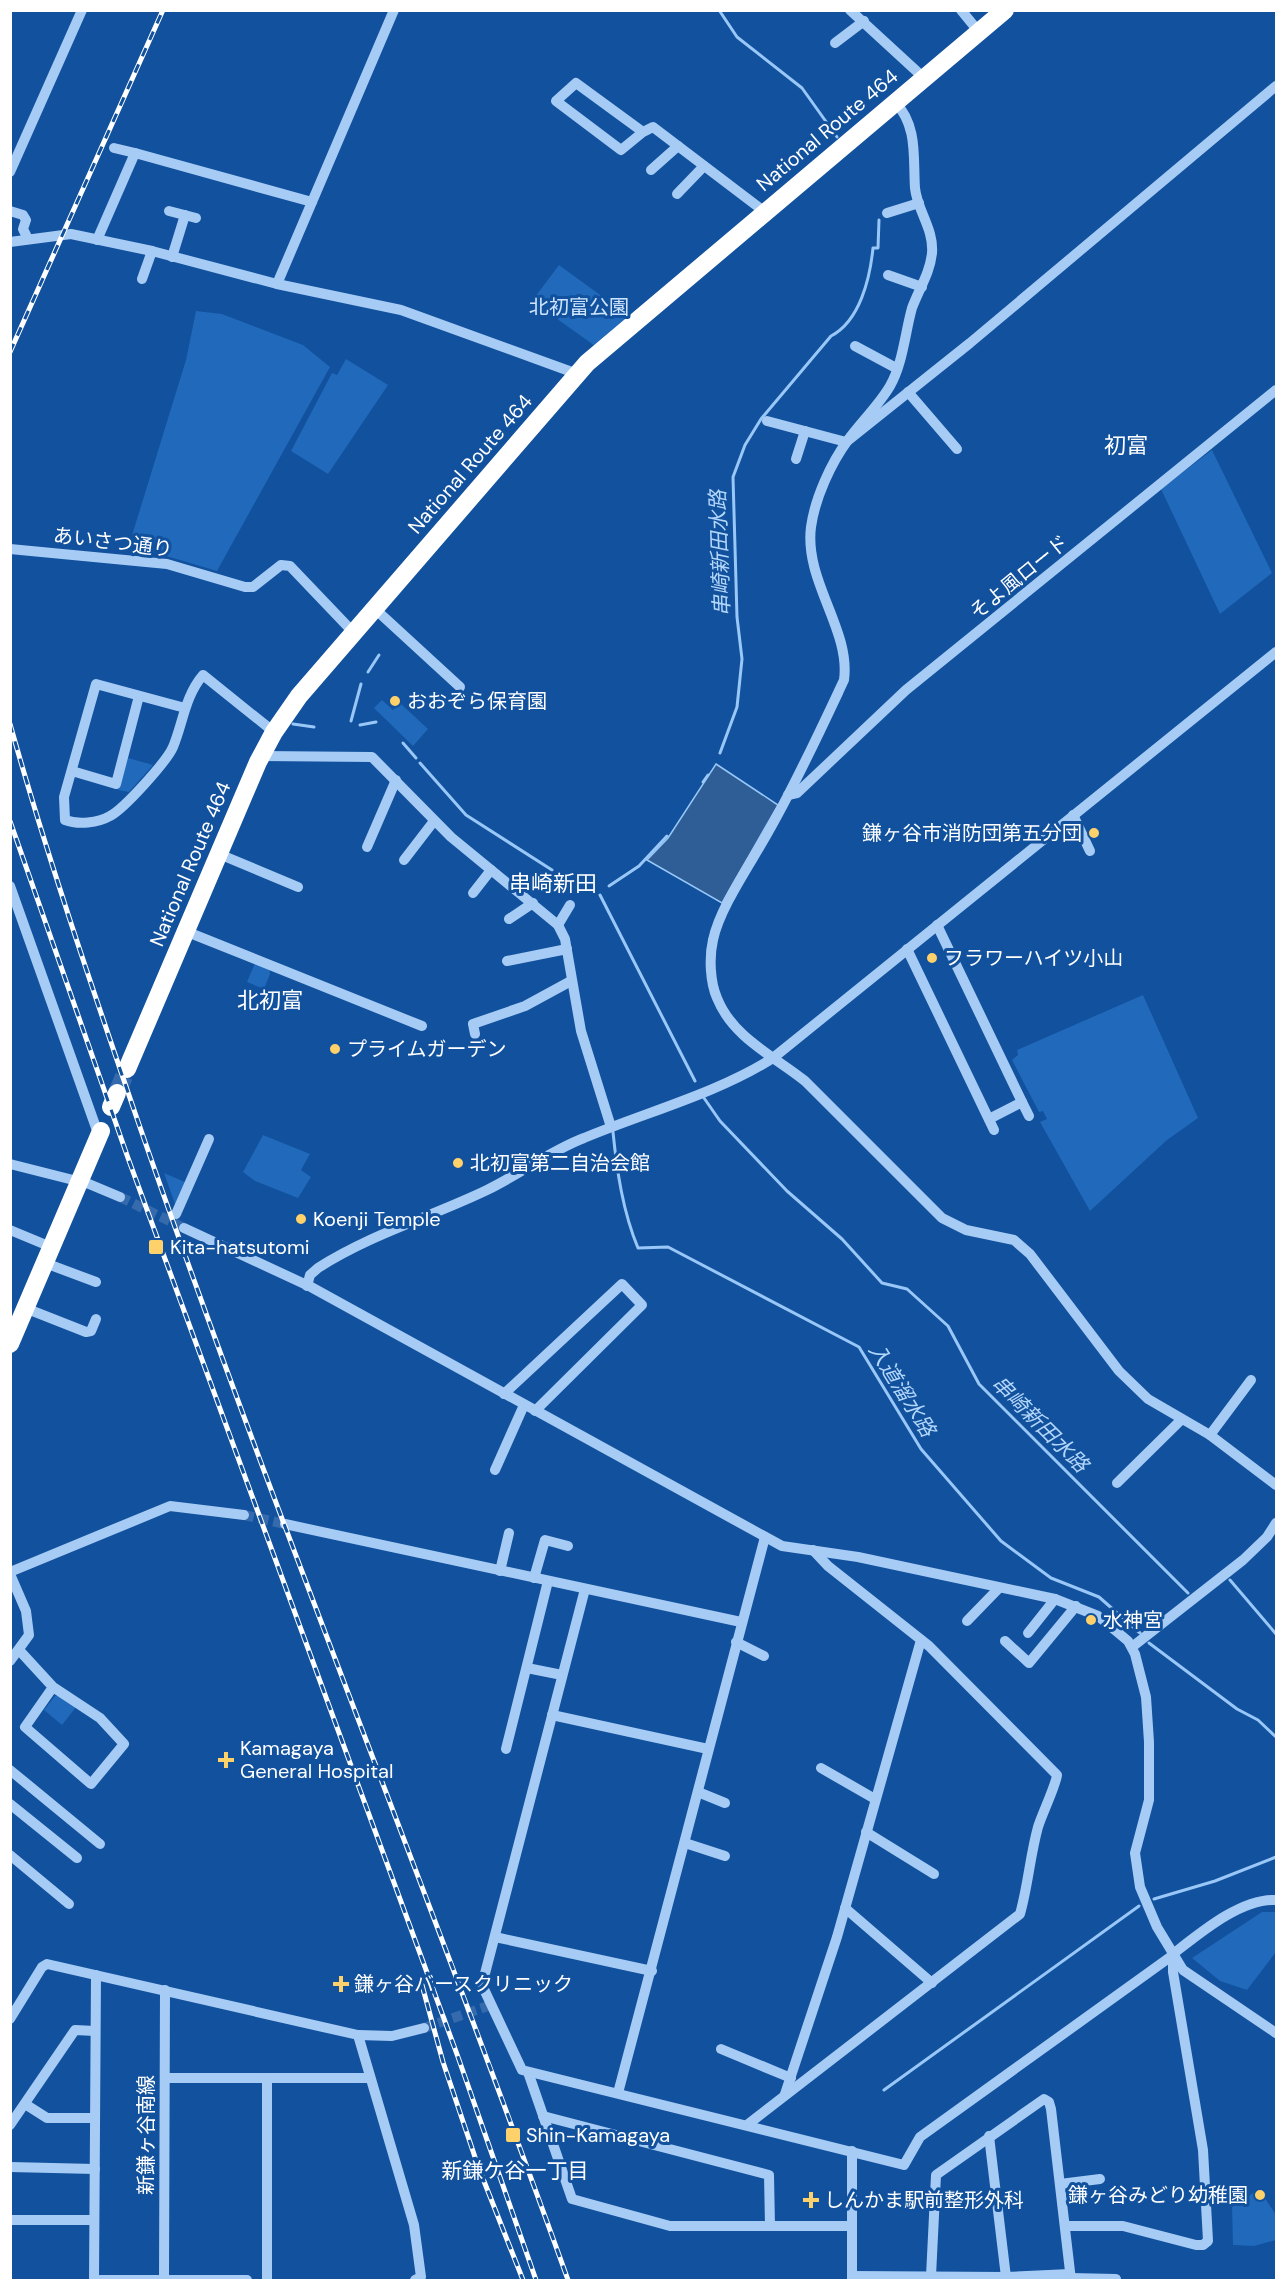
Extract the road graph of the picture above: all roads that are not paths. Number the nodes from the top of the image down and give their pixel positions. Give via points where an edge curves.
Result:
1 (82, 10) edge
2 (394, 10) edge
3 (850, 10) edge
4 (961, 10) edge
5 (1005, 10) edge
6 (864, 21) junction
7 (979, 32) junction
8 (835, 44) dead end
9 (924, 78) junction
10 (1276, 86) edge
11 (895, 102) junction
12 (643, 132) junction
13 (678, 146) junction
14 (114, 148) dead end
15 (135, 153) junction
16 (704, 166) junction
17 (651, 170) dead end
18 (10, 172) edge
19 (677, 194) dead end
20 (312, 202) junction
21 (919, 203) junction
22 (10, 211) edge
23 (169, 211) dead end
24 (765, 212) junction
25 (887, 213) dead end
26 (28, 239) junction
27 (97, 240) junction
28 (10, 242) edge
29 (152, 251) junction
30 (172, 257) junction
31 (888, 275) dead end
32 (142, 279) dead end
33 (277, 284) junction
34 (922, 286) junction
35 (855, 346) dead end
36 (896, 368) junction
37 (576, 377) junction
38 (1276, 390) edge
39 (908, 392) junction
40 (767, 421) dead end
41 (805, 431) junction
42 (846, 442) junction
43 (957, 449) dead end
44 (796, 459) dead end
45 (10, 549) edge
46 (374, 608) junction
47 (352, 632) junction
48 (1276, 652) edge
49 (460, 687) dead end
50 (139, 696) junction
51 (185, 708) junction
52 (274, 732) junction
53 (261, 756) junction
54 (72, 771) junction
55 (396, 780) junction
56 (788, 795) junction
57 (1072, 815) junction
58 (434, 821) junction
59 (368, 847) dead end
60 (1090, 851) dead end
61 (219, 854) junction
62 (404, 860) dead end
63 (491, 870) junction
64 (10, 886) edge
65 (298, 887) dead end
66 (473, 893) dead end
67 (533, 903) junction
68 (570, 905) dead end
69 (509, 919) dead end
70 (558, 925) junction
71 (937, 925) junction
72 (185, 931) junction
73 (567, 949) junction
74 (907, 949) junction
75 (507, 961) dead end
76 (571, 981) junction
77 (422, 1026) dead end
78 (475, 1034) dead end
79 (772, 1058) junction
80 (127, 1069) tunnel mouth
81 (1022, 1102) junction
82 (1029, 1116) dead end
83 (989, 1119) junction
84 (611, 1127) junction
85 (994, 1130) dead end
86 (100, 1133) joint
87 (209, 1139) dead end
88 (10, 1164) edge
89 (79, 1182) junction
90 (120, 1197) tunnel mouth
91 (176, 1214) dead end
92 (184, 1228) tunnel mouth
93 (10, 1230) edge
94 (48, 1255) junction
95 (96, 1282) dead end
96 (307, 1286) junction
97 (25, 1308) junction
98 (96, 1319) dead end
99 (10, 1344) edge
100 (1251, 1380) dead end
101 (504, 1394) junction
102 (524, 1405) junction
103 (535, 1412) junction
104 (1181, 1420) junction
105 (1210, 1435) junction
106 (495, 1470) dead end
107 (1117, 1483) dead end
108 (1276, 1485) edge
109 (244, 1515) tunnel mouth
110 (285, 1524) tunnel mouth
111 (1276, 1526) edge
112 (509, 1533) dead end
113 (765, 1537) junction
114 (568, 1546) dead end
115 (813, 1550) junction
116 (500, 1571) junction
117 (10, 1573) edge
118 (534, 1578) junction
119 (548, 1581) junction
120 (999, 1588) junction
121 (585, 1589) junction
122 (1055, 1599) junction
123 (1076, 1606) junction
124 (968, 1621) dead end
125 (741, 1622) junction
126 (1028, 1633) dead end
127 (921, 1640) junction
128 (1005, 1641) dead end
129 (735, 1642) junction
130 (1132, 1647) junction
131 (19, 1650) junction
132 (764, 1656) dead end
133 (10, 1661) edge
134 (526, 1668) junction
135 (562, 1675) junction
136 (53, 1688) junction
137 (552, 1715) junction
138 (506, 1749) dead end
139 (708, 1749) junction
140 (821, 1768) dead end
141 (10, 1770) edge
142 (698, 1792) junction
143 (875, 1798) junction
144 (724, 1803) dead end
145 (10, 1804) edge
146 (866, 1832) junction
147 (685, 1843) junction
148 (100, 1844) dead end
149 (10, 1855) edge
150 (725, 1857) dead end
151 (77, 1858) dead end
152 (933, 1874) dead end
153 (1276, 1900) edge
154 (69, 1904) dead end
155 (844, 1908) junction
156 (495, 1936) junction
157 (1173, 1954) junction
158 (652, 1971) junction
159 (96, 1975) junction
160 (932, 1983) junction
161 (165, 1990) junction
162 (10, 2019) edge
163 (424, 2028) tunnel mouth
164 (95, 2031) junction
165 (1276, 2033) edge
166 (358, 2035) junction
167 (721, 2049) dead end
168 (528, 2072) junction
169 (165, 2078) junction
170 (267, 2078) junction
171 (370, 2078) junction
172 (791, 2078) junction
173 (618, 2093) junction
174 (785, 2094) junction
175 (26, 2104) junction
176 (543, 2116) junction
177 (95, 2118) junction
178 (10, 2125) edge
179 (747, 2125) junction
180 (989, 2136) junction
181 (852, 2151) junction
182 (10, 2167) edge
183 (94, 2169) junction
184 (1100, 2179) dead end
185 (1060, 2184) junction
186 (10, 2220) edge
187 (94, 2220) junction
188 (770, 2226) junction
189 (852, 2226) junction
190 (1065, 2226) junction
191 (931, 2276) junction
192 (1006, 2277) junction
193 (852, 2278) edge
194 (1071, 2278) edge
195 (1116, 2279) dead end
196 (94, 2280) edge
197 (100, 2280) edge
198 (164, 2280) edge
199 (247, 2280) edge
200 (267, 2280) edge
201 (415, 2280) edge

1 - 18 street
2 - 20 street
3 - 6 street
4 - 7 street
5 - 7 highway, National Route 464
6 - 8 street
6 - 9 street
7 - 9 highway, National Route 464
9 - 11 highway, National Route 464
10 - 39 street
11 - 21 street via 910,125
11 - 24 highway, National Route 464
12 - 12 street via 576,83 556,100 621,150
12 - 13 street via 653,127
13 - 16 street
13 - 17 street
14 - 15 street
15 - 20 street
15 - 27 street
16 - 19 street
16 - 24 street
20 - 33 street
21 - 25 street
21 - 34 street via 933,243 930,268
22 - 26 street via 23,215
23 - 30 street via 190,217
24 - 37 highway, National Route 464 via 640,316
26 - 27 street via 64,234
26 - 28 street
27 - 29 street
29 - 30 street
29 - 32 street
30 - 33 street
31 - 34 street
33 - 37 street via 401,310 572,372
34 - 36 street
35 - 36 street
36 - 42 street via 890,385
37 - 46 highway, National Route 464
38 - 56 street, そよ風ロード via 906,690 797,793
39 - 42 street
39 - 43 street
40 - 41 street
41 - 42 street
41 - 44 street
42 - 56 street via 814,512 811,539 819,584 841,643 844,680
45 - 47 street, あいさつ通り via 166,564 245,587 253,587 281,566 290,566
46 - 47 highway, National Route 464
46 - 49 street
47 - 52 highway, National Route 464
48 - 57 street
50 - 51 street
50 - 54 street via 96,684
50 - 54 street via 116,784
51 - 52 street via 192,688 203,675
51 - 54 street via 172,750 110,817 76,824 65,820 64,797
52 - 53 highway, National Route 464
53 - 55 street via 364,756 378,761
53 - 61 highway, National Route 464
55 - 58 street
55 - 59 street
56 - 79 street via 718,922 711,951 717,999 747,1039
57 - 60 street
57 - 71 street
58 - 62 street
58 - 63 street
61 - 65 street
61 - 72 highway, National Route 464
63 - 66 street
63 - 67 street
64 - 86 street
67 - 69 street
67 - 70 street
68 - 70 street
70 - 73 street
71 - 74 street
71 - 81 street
72 - 77 street
72 - 80 highway, National Route 464
73 - 75 street
73 - 76 street
74 - 79 street
74 - 83 street
76 - 78 street via 525,1006 473,1024
76 - 84 street via 581,1030
79 - 84 street via 729,1080
79 - 104 street via 805,1081 942,1218 966,1230 1014,1240 1030,1254 1119,1371 1148,1400
81 - 82 street
81 - 83 street
83 - 85 street
84 - 96 street via 568,1144 469,1198 338,1255 310,1275
86 - 89 highway
87 - 91 street
88 - 89 street
89 - 90 street
89 - 94 highway
92 - 96 street
93 - 94 street
94 - 95 street
94 - 97 highway
96 - 101 street
97 - 98 street via 86,1332 91,1331
97 - 99 highway
100 - 105 street
101 - 102 street
101 - 103 street via 622,1284 642,1305
102 - 103 street
102 - 106 street
103 - 113 street
104 - 105 street
104 - 107 street
105 - 108 street
109 - 117 street via 170,1506
110 - 116 street
111 - 130 street via 1243,1560
112 - 116 street
113 - 115 street via 782,1546
113 - 125 street
114 - 118 street via 545,1540
115 - 120 street
115 - 127 street
116 - 118 street
117 - 131 street via 29,1627 29,1635
118 - 119 street
119 - 121 street
119 - 134 street
120 - 122 street
120 - 124 street
121 - 125 street
121 - 135 street
122 - 123 street
122 - 126 street
123 - 128 street via 1029,1664
123 - 130 street via 1098,1616
125 - 129 street
127 - 143 street
127 - 160 street via 1057,1775 1038,1828 1020,1914
129 - 132 street
129 - 139 street
130 - 157 street via 1146,1697 1150,1762 1149,1800 1135,1853 1136,1869 1144,1897
131 - 133 street
131 - 136 street
134 - 135 street
134 - 138 street
135 - 137 street
136 - 136 street via 100,1718 124,1744 91,1784 25,1727
137 - 139 street
137 - 156 street
139 - 142 street
140 - 143 street
141 - 148 street
142 - 144 street
142 - 147 street
143 - 146 street
145 - 151 street
146 - 152 street
146 - 155 street
147 - 150 street
147 - 158 street
149 - 154 street
153 - 157 street via 1259,1901 1215,1922
155 - 160 street
155 - 172 street
156 - 158 street
156 - 168 street via 482,1985 522,2070
157 - 165 street via 1188,1974
157 - 181 street via 920,2137 904,2165
157 - 190 street via 1203,2150 1208,2241 1196,2246 1123,2226
158 - 173 street
159 - 161 street
159 - 162 street via 47,1964
159 - 164 street
160 - 174 street
161 - 166 street
161 - 169 street, 新鎌ヶ谷南線
163 - 166 street via 392,2036
164 - 175 street via 75,2030
164 - 177 street
166 - 171 street
167 - 172 street
168 - 173 street
168 - 176 street
169 - 170 street
169 - 198 street, 新鎌ヶ谷南線
170 - 171 street
170 - 200 street
171 - 201 street via 414,2225 421,2267 421,2277
172 - 174 street
173 - 179 street
174 - 179 street
175 - 177 street via 46,2118
175 - 178 street
176 - 188 street via 769,2175
176 - 188 street via 572,2199 670,2226
177 - 183 street
179 - 181 street
180 - 185 street via 1044,2099 1051,2109
180 - 191 street via 936,2175
180 - 192 street
181 - 189 street
182 - 183 street
183 - 187 street
184 - 185 street
185 - 190 street
186 - 187 street
187 - 196 street
188 - 189 street
189 - 193 street
190 - 194 street
191 - 192 street
191 - 193 street
192 - 194 street
194 - 195 street
197 - 198 street
198 - 199 street

